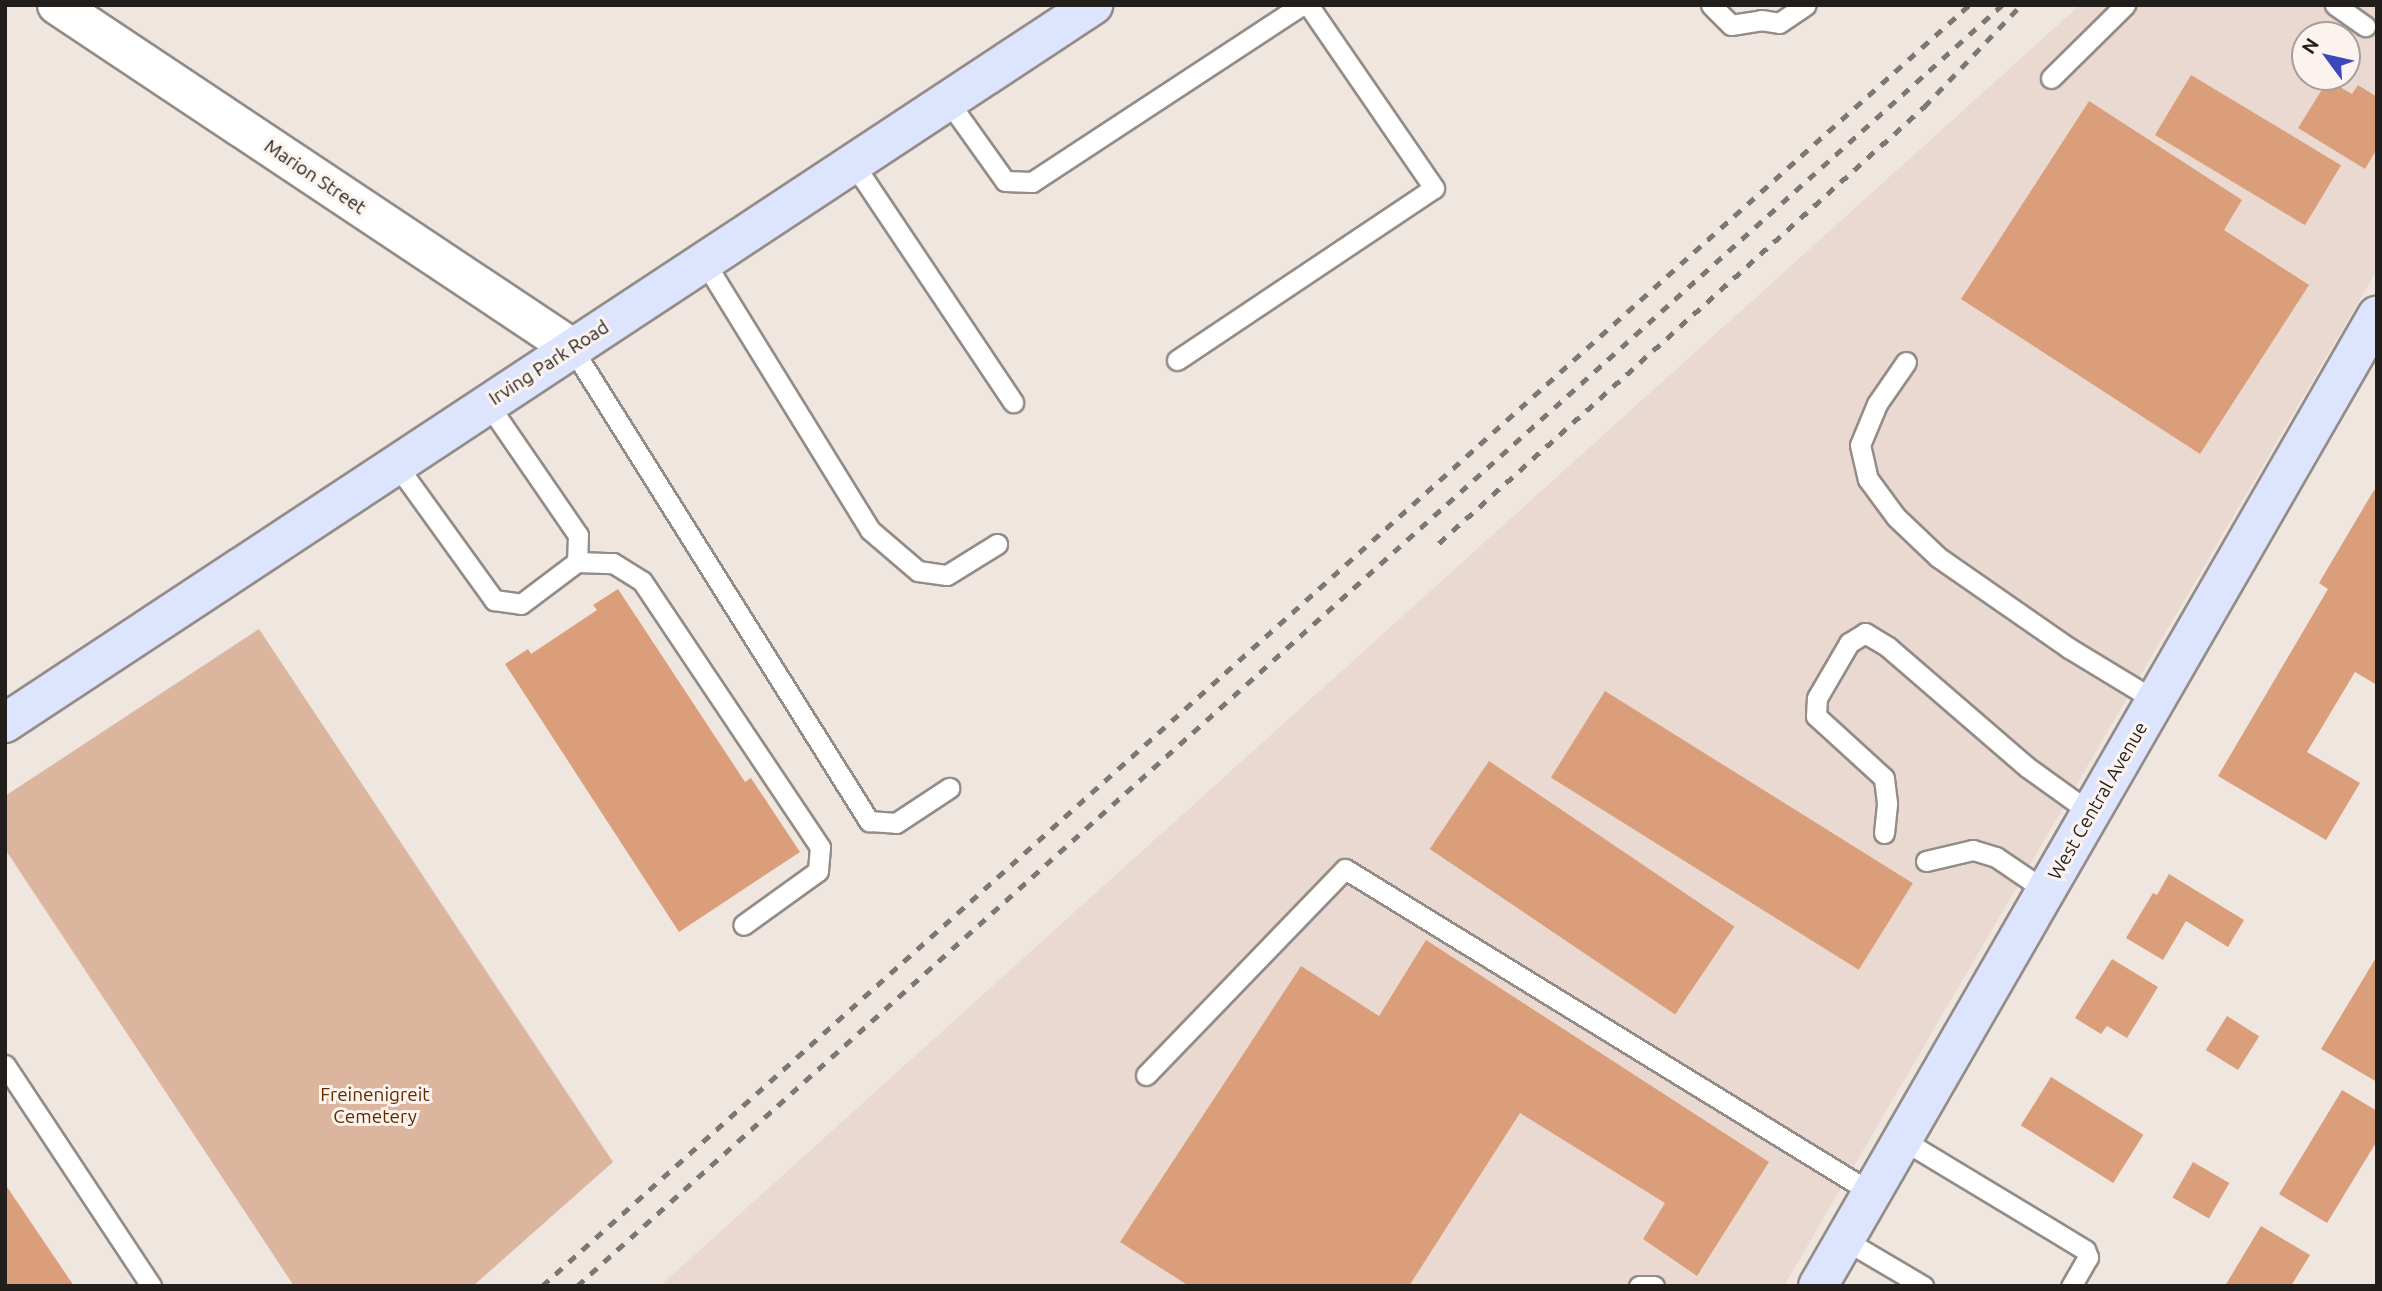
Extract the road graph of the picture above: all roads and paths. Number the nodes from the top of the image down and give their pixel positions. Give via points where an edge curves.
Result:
1 (57, 5) edge
2 (1093, 5) edge
3 (1301, 5) edge
4 (1308, 5) edge
5 (1711, 5) edge
6 (1806, 5) edge
7 (2125, 5) edge
8 (2335, 5) edge
9 (1757, 13) edge
10 (2365, 26) dead end
11 (2051, 78) dead end
12 (948, 101) junction
13 (853, 163) junction
14 (704, 261) junction
15 (2377, 316) edge
16 (572, 348) junction
17 (1177, 360) dead end
18 (1906, 362) dead end
19 (1013, 402) dead end
20 (488, 404) junction
21 (396, 464) junction
22 (997, 544) dead end
23 (577, 562) junction
24 (2156, 701) junction
25 (5, 723) edge
26 (949, 788) dead end
27 (2091, 813) junction
28 (1884, 833) dead end
29 (1926, 861) dead end
30 (2046, 891) junction
31 (743, 925) dead end
32 (5, 1065) edge
33 (1146, 1075) dead end
34 (1903, 1140) junction
35 (1872, 1193) junction
36 (1845, 1240) junction
37 (151, 1286) edge
38 (1639, 1286) edge
39 (1654, 1286) edge
40 (1818, 1286) edge
41 (1923, 1286) edge
42 (2071, 1286) edge

1 - 16 street, Marion Street
2 - 12 main road, Irving Park Road
3 - 12 lane via 1032,182 1005,181
4 - 17 lane via 1434,188
5 - 9 lane via 1731,24
6 - 9 lane via 1779,23
7 - 11 lane
8 - 10 lane
12 - 13 main road, Irving Park Road
13 - 14 main road, Irving Park Road
13 - 19 lane
14 - 16 main road, Irving Park Road
14 - 22 lane via 870,530 918,570 947,575
15 - 24 main road, West Central Avenue
16 - 20 main road, Irving Park Road
16 - 26 lane via 869,821 896,823
18 - 24 lane via 1877,404 1860,445 1868,479 1896,517 1938,557 2069,648
20 - 21 main road, Irving Park Road
20 - 23 lane via 578,535
21 - 23 lane via 494,600 521,604
21 - 25 main road, Irving Park Road
23 - 31 lane via 613,563 642,580 820,847 818,871
24 - 27 main road, West Central Avenue
27 - 28 lane via 2027,767 1888,647 1865,633 1849,643 1817,698 1816,716 1884,778
27 - 30 main road, West Central Avenue
29 - 30 lane via 1973,850 1996,857
30 - 34 main road, West Central Avenue
32 - 37 lane
33 - 35 lane via 1345,869
34 - 35 main road, West Central Avenue
34 - 42 lane via 2085,1250 2088,1257
35 - 36 main road, West Central Avenue
36 - 40 main road, West Central Avenue
36 - 41 lane
38 - 39 lane

